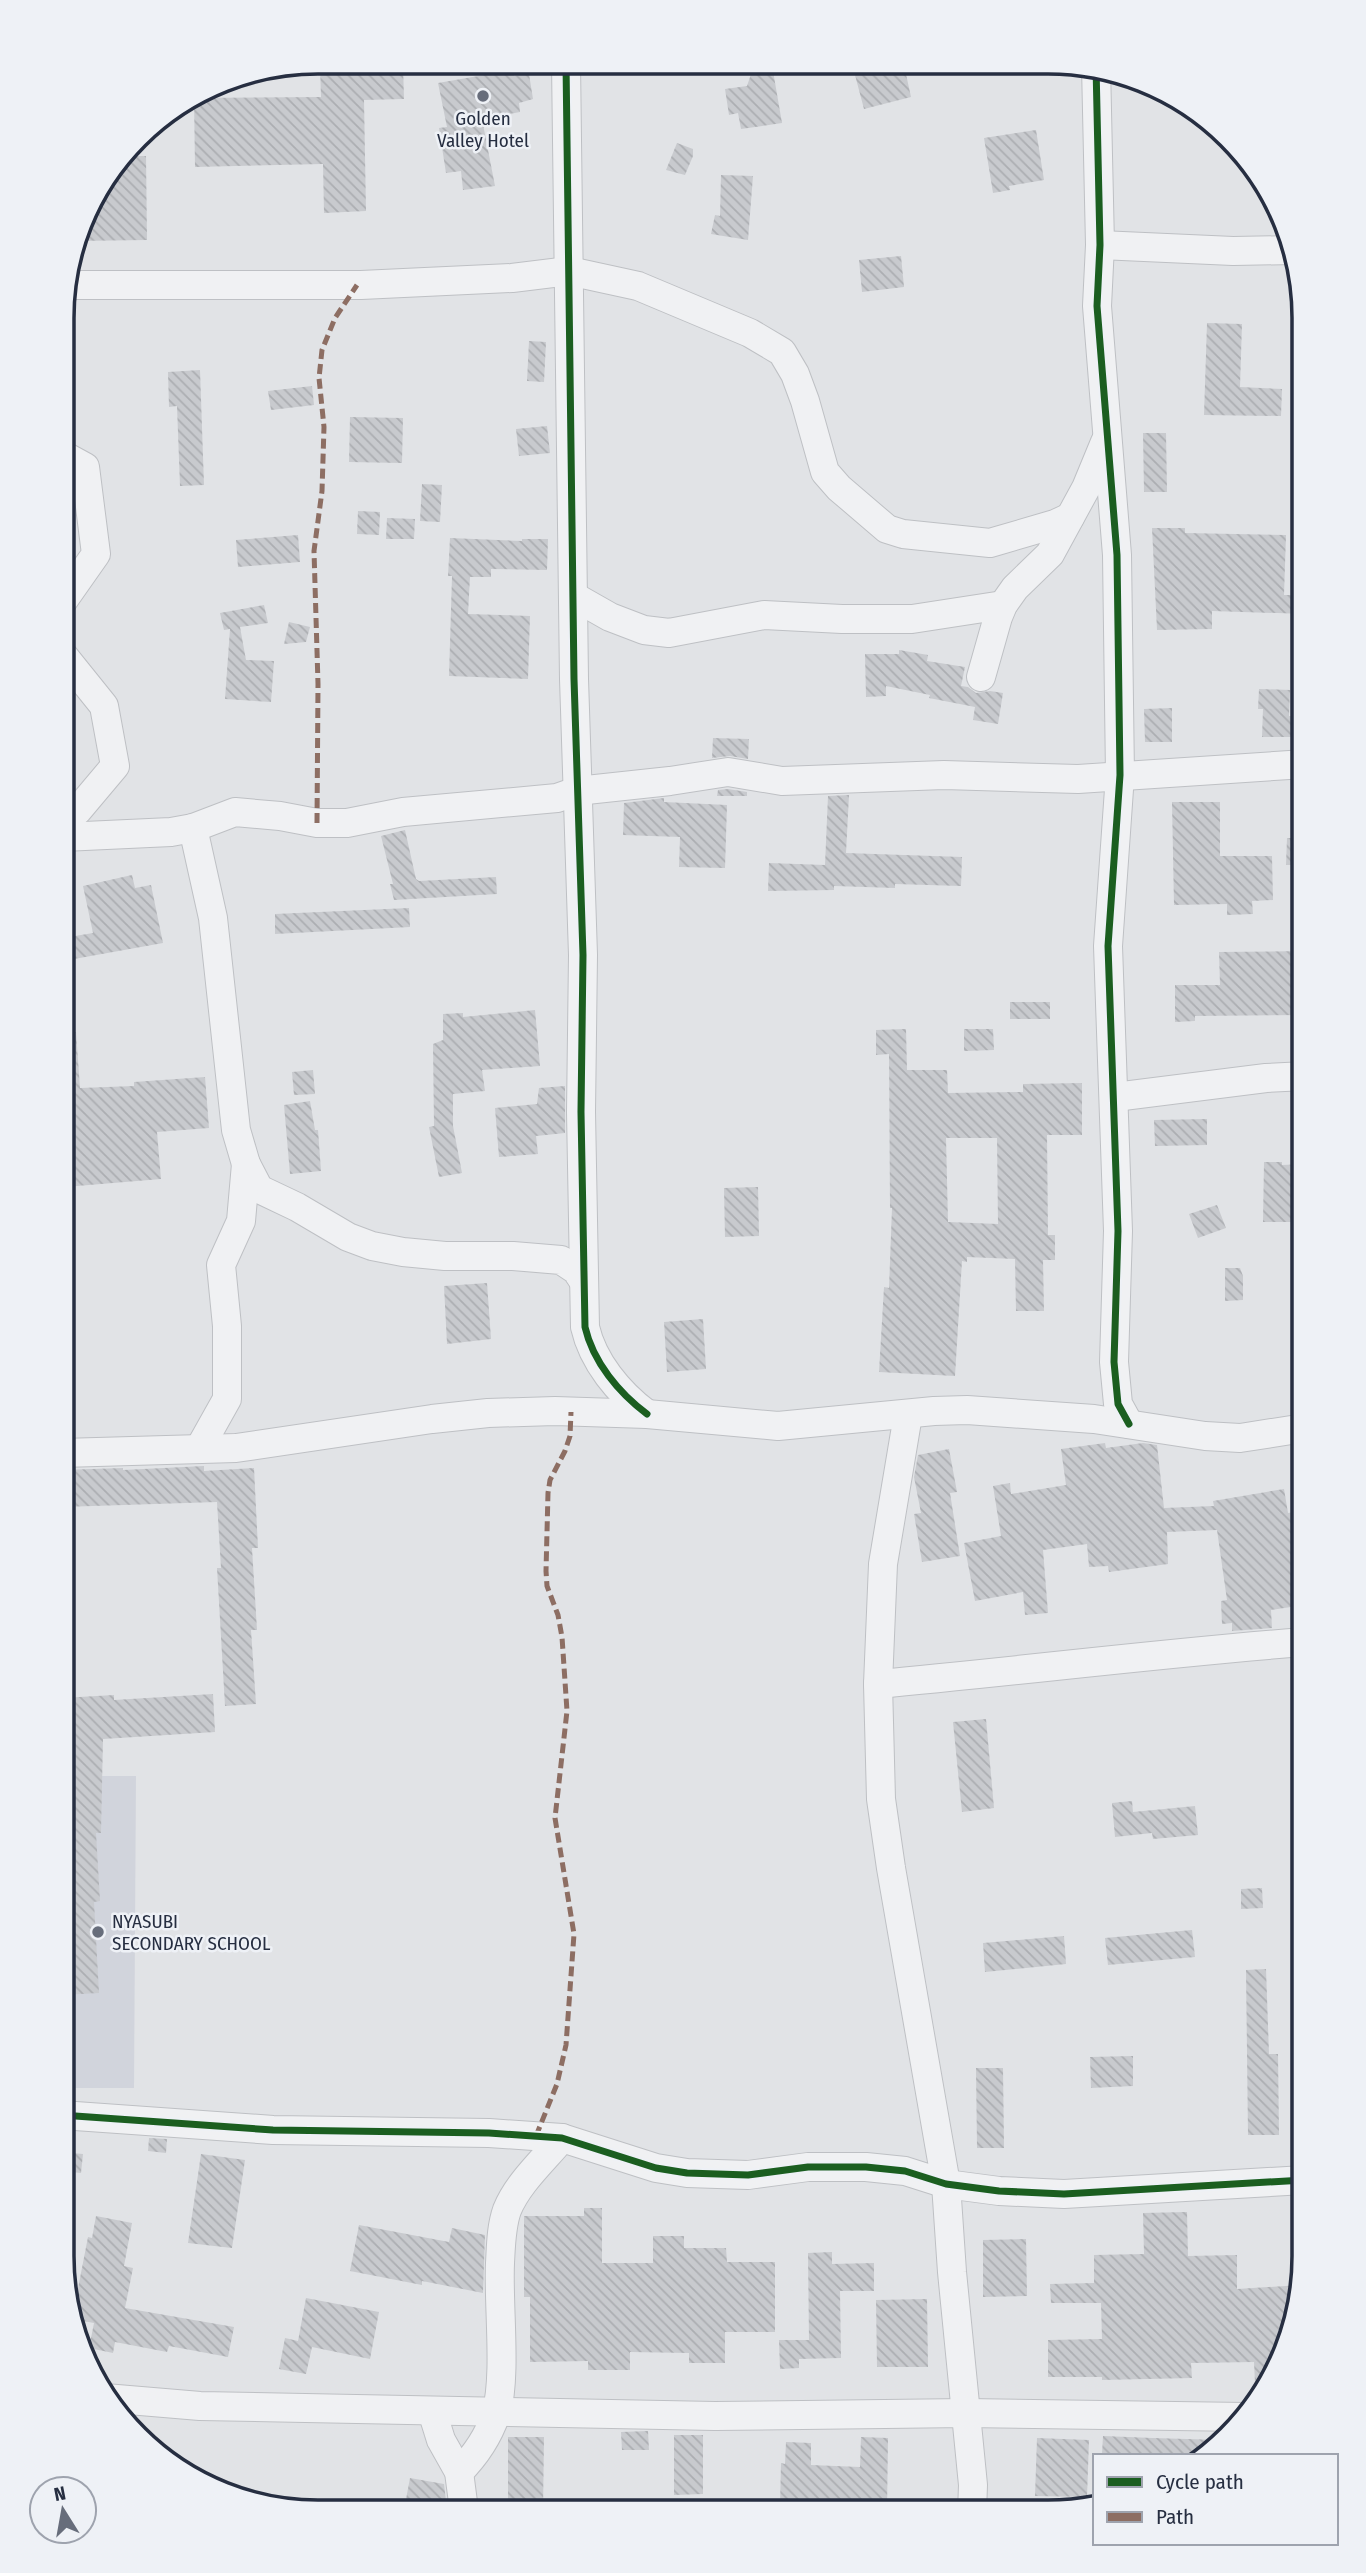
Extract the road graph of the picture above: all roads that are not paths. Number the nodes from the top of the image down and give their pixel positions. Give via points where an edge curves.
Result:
1 (566, 74) edge
2 (1096, 78) edge
3 (1100, 245) junction
4 (1283, 250) edge
5 (569, 271) junction
6 (76, 285) edge
7 (1108, 433) junction
8 (74, 461) edge
9 (1070, 517) junction
10 (74, 585) edge
11 (573, 596) junction
12 (1003, 605) junction
13 (74, 669) edge
14 (981, 677) dead end
15 (1292, 765) edge
16 (1120, 775) junction
17 (577, 791) junction
18 (74, 814) edge
19 (193, 828) junction
20 (74, 836) edge
21 (1292, 1077) edge
22 (1115, 1097) junction
23 (246, 1164) junction
24 (584, 1282) junction
25 (647, 1414) junction
26 (908, 1415) junction
27 (1129, 1424) junction
28 (1292, 1430) edge
29 (200, 1449) junction
30 (74, 1453) edge
31 (1292, 1643) edge
32 (878, 1684) junction
33 (74, 2116) edge
34 (562, 2138) junction
35 (1292, 2181) edge
36 (946, 2184) junction
37 (121, 2399) edge
38 (497, 2410) junction
39 (432, 2411) junction
40 (966, 2413) junction
41 (1231, 2417) edge
42 (459, 2473) junction
43 (463, 2500) edge
44 (972, 2500) edge

1 - 5 street
2 - 3 street
3 - 4 street
3 - 7 street via 1097,306
5 - 6 street via 361,285
5 - 9 street via 666,296 782,352 805,401 825,472 887,529 990,543
5 - 11 street
7 - 9 street
7 - 16 street via 1117,555
8 - 10 street via 85,467 96,554
9 - 12 street via 1044,562
11 - 12 street via 610,617 669,634 764,615 912,619
11 - 17 street
12 - 14 street
13 - 18 street via 104,706 115,766
15 - 16 street
16 - 17 street via 782,781 728,772
16 - 22 street via 1108,946
17 - 19 street via 557,798 403,812 347,823 235,812
17 - 24 street via 583,955
19 - 20 street
19 - 23 street via 213,918 236,1130
21 - 22 street
22 - 27 street via 1118,1231 1114,1362 1118,1404
23 - 24 street via 259,1189 373,1246 445,1256 561,1259
23 - 29 street via 241,1221 221,1265 228,1326 227,1399
24 - 25 street via 588,1341 625,1397
25 - 26 street via 778,1426
25 - 29 street via 488,1413 257,1446
26 - 27 street via 967,1409
26 - 32 street via 883,1564
27 - 28 street via 1240,1438
29 - 30 street
31 - 32 street
32 - 36 street via 884,1822
33 - 34 street via 273,2130
34 - 36 street via 656,2168 687,2173 748,2175 808,2167 866,2167 905,2171
34 - 38 street via 517,2189 506,2212
35 - 36 street via 1064,2194
36 - 40 street
37 - 39 street via 200,2406
38 - 39 street
38 - 40 street via 715,2416
38 - 42 street via 475,2456
39 - 42 street
40 - 41 street
40 - 44 street
42 - 43 street

